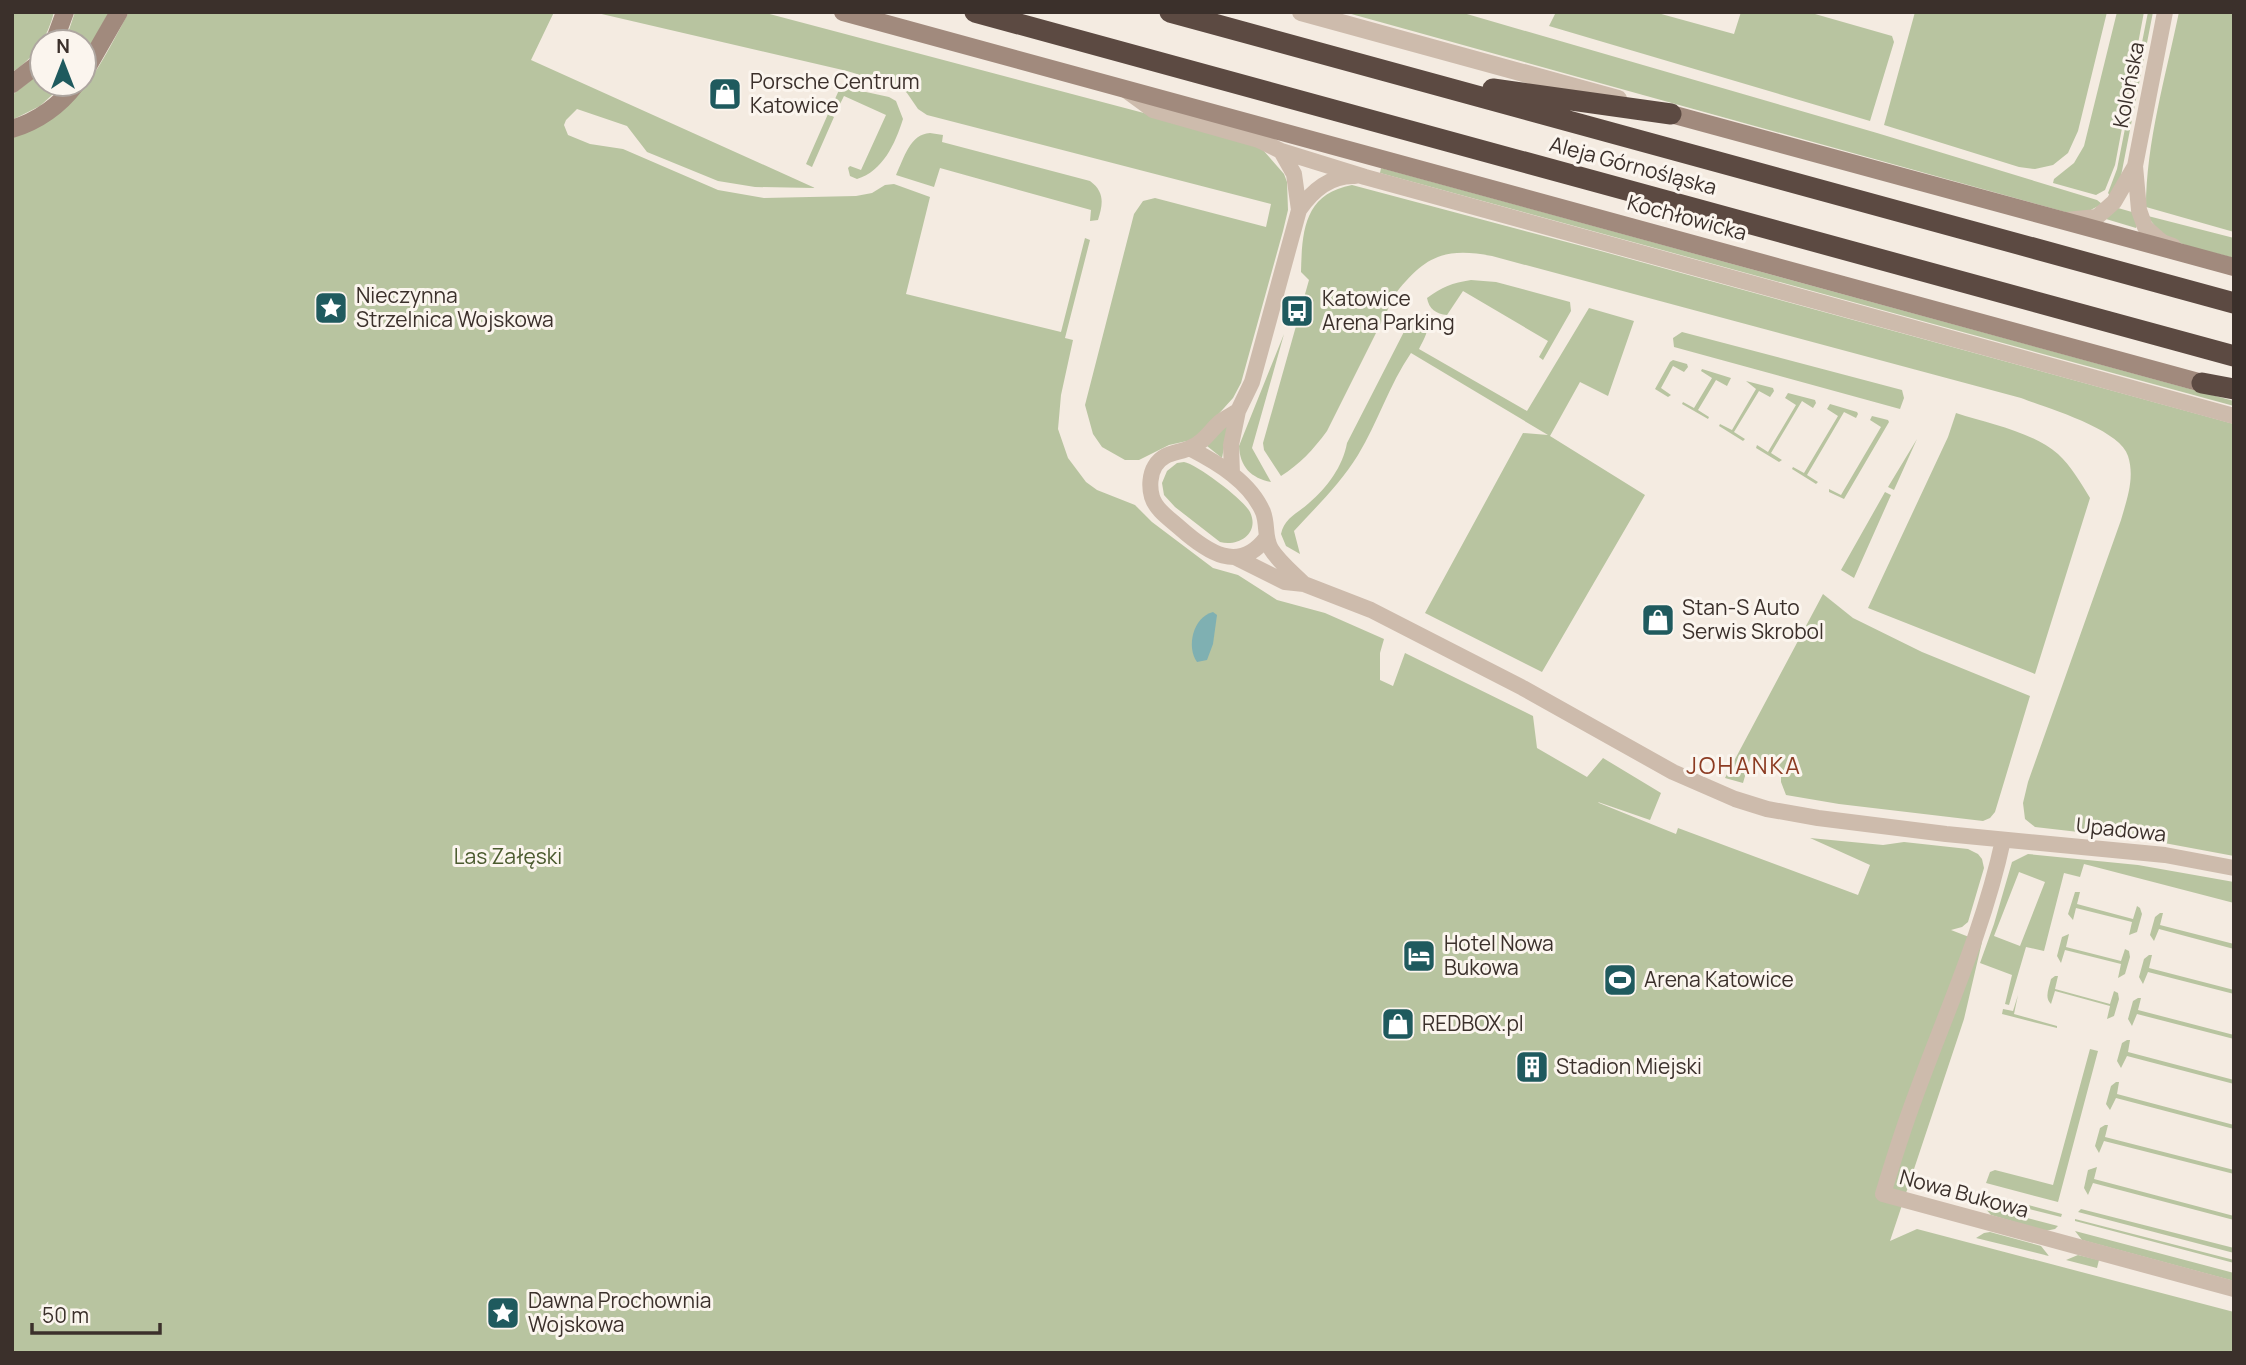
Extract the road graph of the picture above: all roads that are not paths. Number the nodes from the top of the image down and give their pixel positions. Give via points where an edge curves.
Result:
1 (119, 12) edge
2 (843, 12) edge
3 (975, 12) edge
4 (1170, 12) edge
5 (1301, 12) edge
6 (2165, 12) edge
7 (98, 49) edge
8 (28, 72) edge
9 (12, 84) edge
10 (1433, 84) junction
11 (1127, 91) junction
12 (65, 98) edge
13 (1671, 114) junction
14 (12, 129) edge
15 (1281, 151) junction
16 (2135, 166) junction
17 (1364, 177) junction
18 (1299, 210) junction
19 (2060, 220) junction
20 (2215, 262) junction
21 (2234, 267) edge
22 (2234, 303) edge
23 (2234, 356) edge
24 (2202, 383) joint
25 (2234, 390) edge
26 (1238, 411) junction
27 (2234, 416) edge
28 (1191, 449) junction
29 (1232, 474) junction
30 (1266, 538) junction
31 (1235, 557) junction
32 (1304, 584) junction
33 (2003, 840) junction
34 (2234, 868) edge
35 (2234, 1289) edge

1 - 7 main road
2 - 11 main road, Kochłowicka
3 - 23 highway, Aleja Górnośląska
4 - 10 highway, Aleja Górnośląska
5 - 13 street
6 - 16 street, Kolońska
8 - 9 main road
10 - 13 highway
10 - 22 highway, Aleja Górnośląska
11 - 15 street, Kochłowicka via 1153,110 1259,140
11 - 24 main road, Kochłowicka
12 - 14 main road via 43,115
13 - 19 main road
15 - 17 street, Kochłowicka
15 - 18 street via 1294,174
16 - 19 street via 2115,202 2097,217
16 - 20 street via 2145,227 2162,242
17 - 18 street via 1343,176 1329,182
17 - 27 street, Kochłowicka
18 - 26 street via 1252,382
19 - 20 main road
20 - 21 main road
24 - 25 highway
26 - 28 street
26 - 29 street via 1231,445
28 - 29 street
28 - 31 street via 1176,451 1156,464 1150,484 1152,498 1162,513 1200,545
29 - 30 street via 1262,511
30 - 31 street via 1249,554
30 - 32 street via 1277,558
31 - 32 street, Upadowa via 1285,582
32 - 33 street, Upadowa via 1371,610 1674,772 1735,799 1818,818
33 - 34 street, Upadowa via 2165,855
33 - 35 street, Nowa Bukowa via 1984,913 1883,1194

